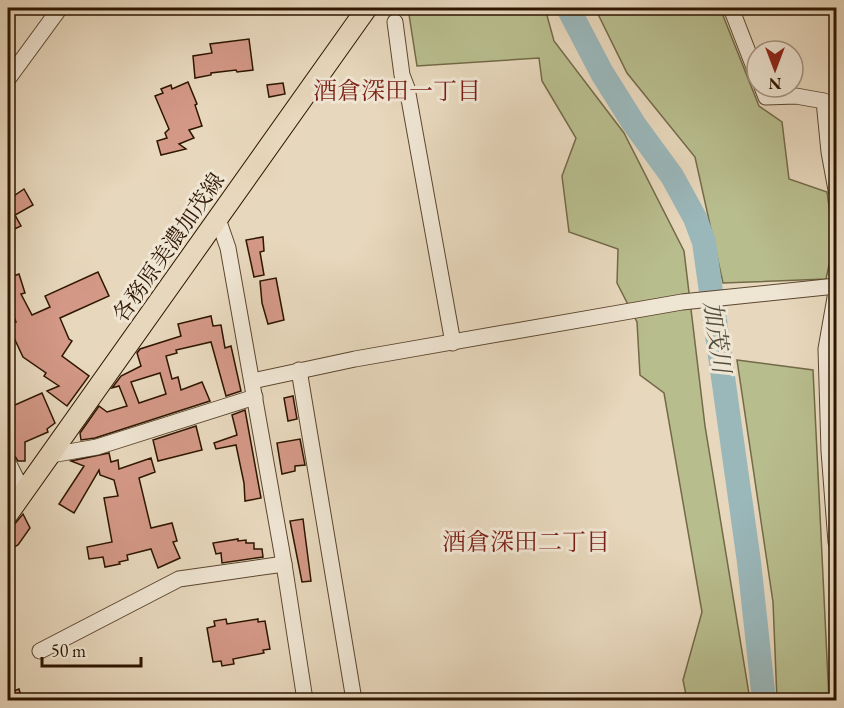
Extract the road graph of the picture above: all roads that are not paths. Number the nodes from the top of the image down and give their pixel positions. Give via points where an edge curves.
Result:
1 (60, 8) edge
2 (367, 8) edge
3 (731, 8) edge
4 (395, 22) dead end
5 (745, 44) edge
6 (8, 79) edge
7 (805, 98) edge
8 (837, 190) edge
9 (218, 219) junction
10 (837, 286) edge
11 (837, 292) edge
12 (453, 343) junction
13 (299, 370) junction
14 (252, 381) junction
15 (255, 398) junction
16 (51, 455) junction
17 (8, 462) edge
18 (15, 493) edge
19 (8, 514) edge
20 (837, 542) edge
21 (284, 564) junction
22 (40, 651) dead end
23 (305, 700) edge
24 (354, 700) edge

1 - 6 street
2 - 9 main road, 各務原美濃加茂線
3 - 5 street
4 - 12 street
7 - 8 street via 824,101
9 - 14 street via 228,248
9 - 16 main road, 各務原美濃加茂線
10 - 12 street via 682,302
11 - 20 street via 826,349
12 - 13 street
13 - 14 street
13 - 24 street
14 - 15 street
15 - 16 street via 97,447
15 - 21 street
16 - 18 main road, 各務原美濃加茂線
17 - 18 street
18 - 19 main road, 各務原美濃加茂線
21 - 22 street via 179,579
21 - 23 street

